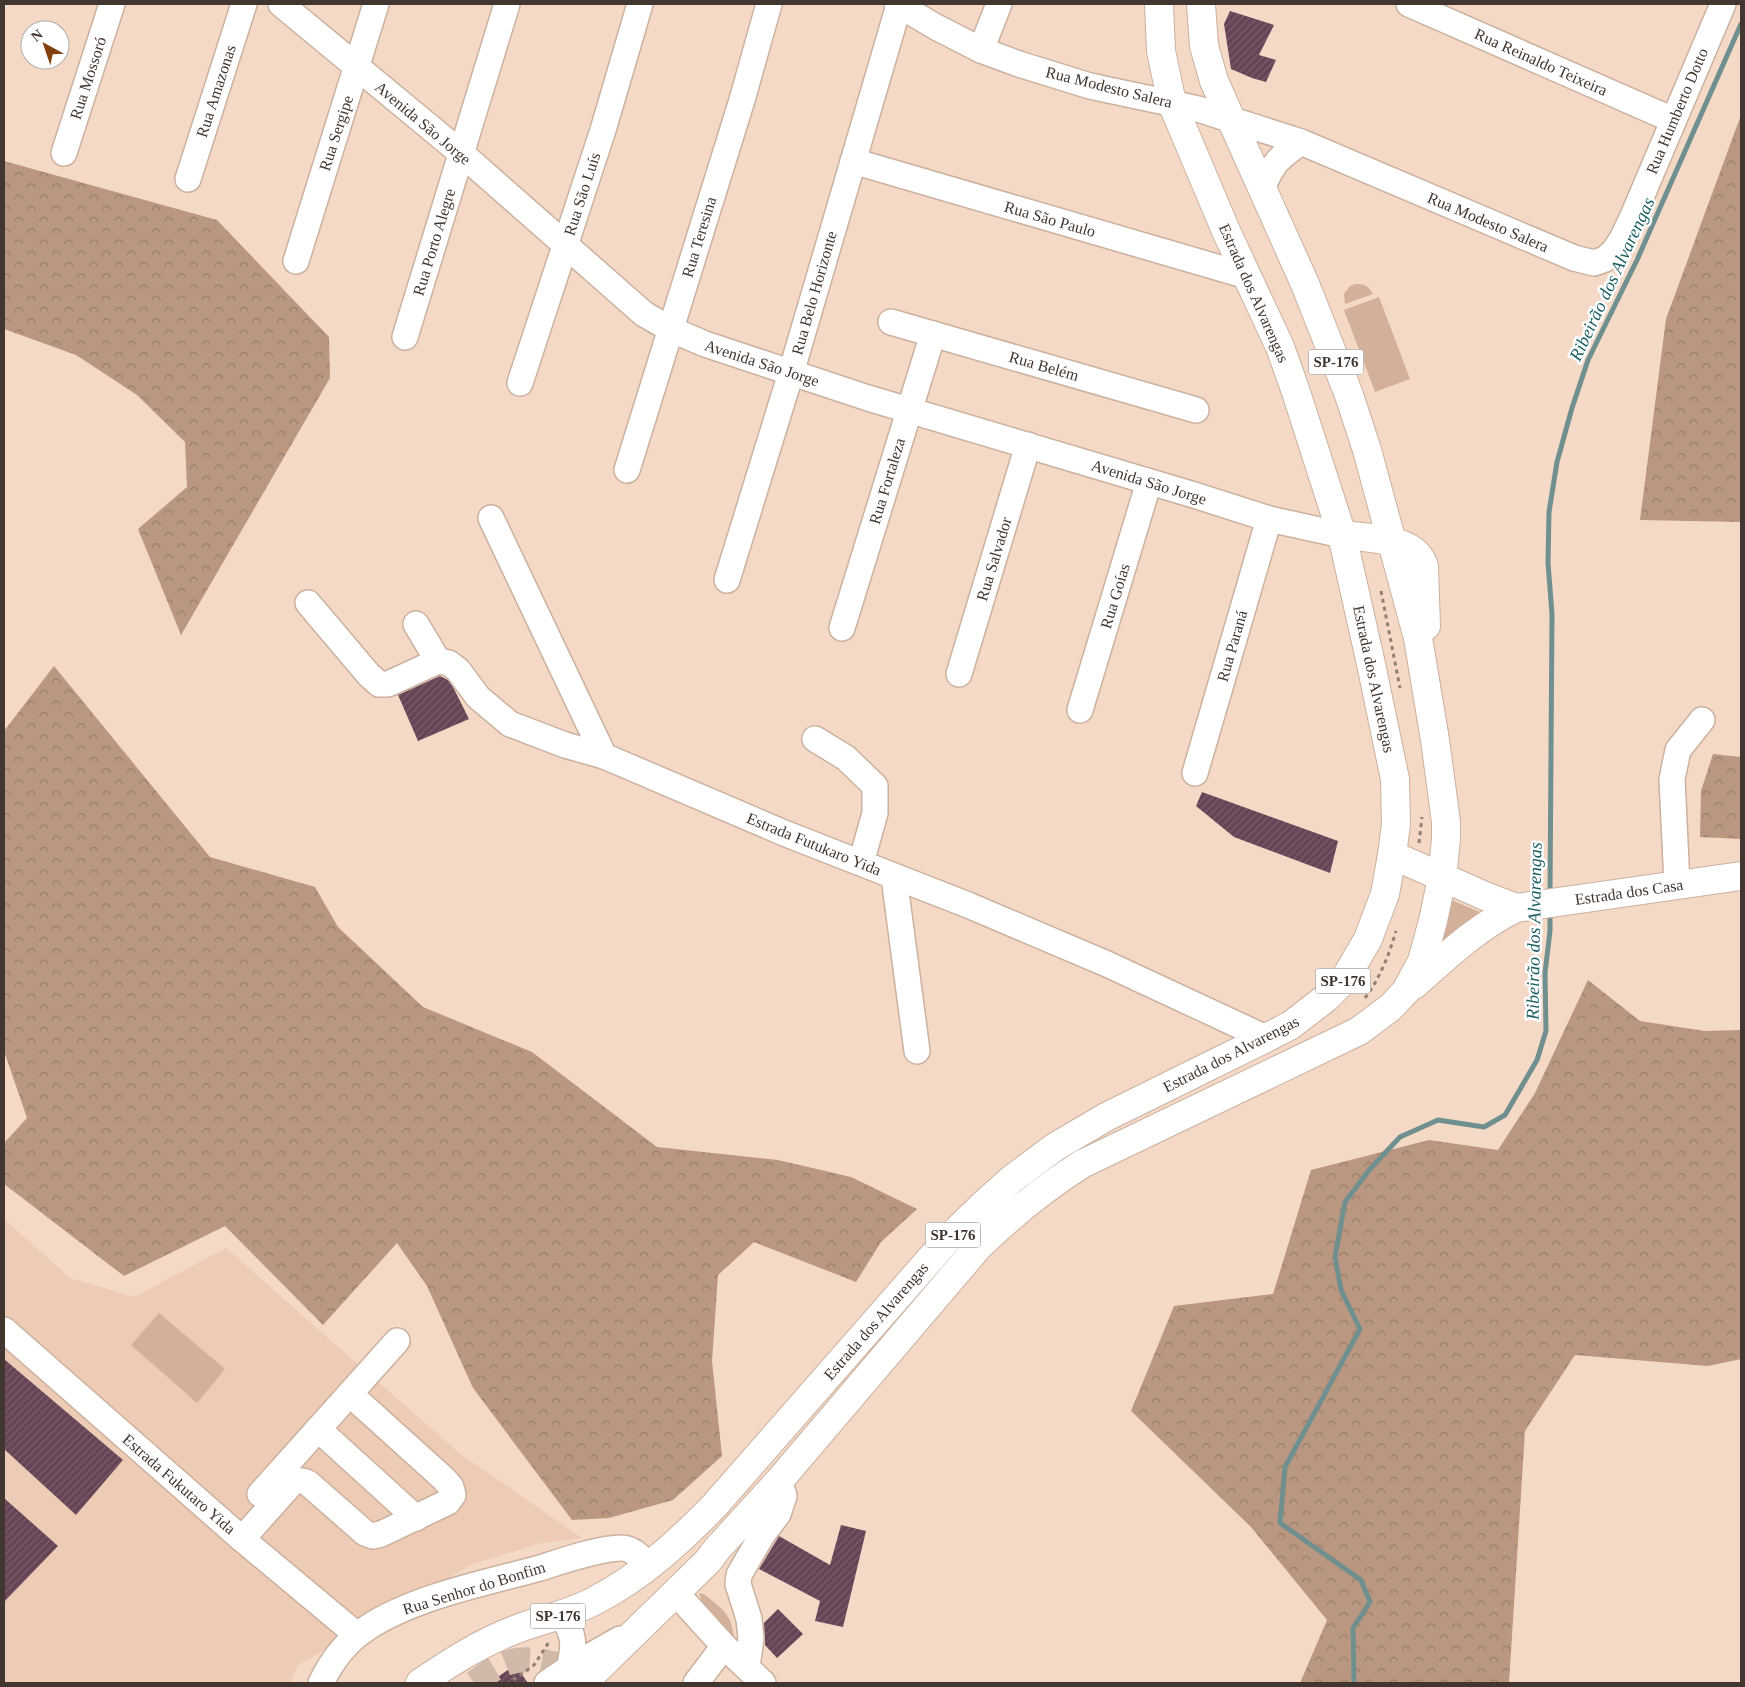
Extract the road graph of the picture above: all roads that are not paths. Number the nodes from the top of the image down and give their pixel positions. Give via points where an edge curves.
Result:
1 (112, 4) edge
2 (244, 4) edge
3 (281, 4) edge
4 (376, 4) edge
5 (507, 4) edge
6 (640, 4) edge
7 (769, 4) edge
8 (898, 4) edge
9 (999, 4) edge
10 (1159, 4) edge
11 (1201, 4) edge
12 (1409, 4) edge
13 (1723, 4) edge
14 (981, 50) junction
15 (357, 68) junction
16 (1172, 103) junction
17 (1231, 119) junction
18 (1673, 120) junction
19 (1301, 142) junction
20 (64, 153) dead end
21 (461, 153) junction
22 (853, 161) junction
23 (188, 179) dead end
24 (1263, 187) junction
25 (566, 246) junction
26 (296, 262) dead end
27 (1594, 263) joint
28 (1247, 276) junction
29 (892, 322) dead end
30 (670, 330) junction
31 (932, 334) junction
32 (405, 337) dead end
33 (791, 373) junction
34 (520, 382) dead end
35 (909, 410) junction
36 (1196, 410) dead end
37 (1028, 445) junction
38 (627, 470) dead end
39 (1149, 482) junction
40 (491, 518) dead end
41 (1269, 519) junction
42 (1342, 535) junction
43 (1392, 542) junction
44 (727, 580) dead end
45 (308, 602) dead end
46 (416, 624) dead end
47 (842, 628) dead end
48 (438, 661) junction
49 (960, 674) dead end
50 (1080, 710) dead end
51 (1702, 720) dead end
52 (815, 739) dead end
53 (604, 756) junction
54 (1195, 773) dead end
55 (1446, 840) junction
56 (1404, 860) junction
57 (861, 863) junction
58 (1741, 876) edge
59 (894, 877) junction
60 (1442, 878) junction
61 (1677, 884) junction
62 (1485, 896) junction
63 (1525, 907) junction
64 (1406, 991) junction
65 (1266, 1038) junction
66 (916, 1051) dead end
67 (4, 1330) edge
68 (397, 1340) dead end
69 (350, 1394) junction
70 (318, 1429) junction
71 (779, 1481) junction
72 (416, 1518) junction
73 (236, 1533) junction
74 (708, 1561) junction
75 (650, 1566) junction
76 (739, 1575) junction
77 (676, 1593) junction
78 (561, 1615) junction
79 (357, 1636) junction
80 (724, 1646) junction
81 (755, 1675) edge
82 (576, 1676) edge
83 (321, 1683) edge
84 (420, 1683) edge
85 (547, 1683) tunnel mouth
86 (696, 1683) edge

1 - 20 street, Rua Mossoró
2 - 23 street, Rua Amazonas
3 - 15 street, Avenida São Jorge
4 - 15 street, Rua Sergipe
5 - 21 street, Rua Porto Alegre
6 - 25 street, Rua São Luís
7 - 30 street, Rua Teresina
8 - 14 street, Rua Modesto Salera
8 - 22 street, Rua Belo Horizonte
9 - 14 street
10 - 16 main road, Estrada dos Alvarengas / SP-176 via 1161,51
11 - 17 main road, Estrada dos Alvarengas / SP-176 via 1204,46 1214,81
12 - 18 street, Rua Reinaldo Teixeira
13 - 18 street, Rua Humberto Dotto
14 - 16 street, Rua Modesto Salera via 1090,86
15 - 21 street, Avenida São Jorge
15 - 26 street, Rua Sergipe
16 - 17 street, Rua Modesto Salera
16 - 28 main road, Estrada dos Alvarengas / SP-176
17 - 19 street, Rua Modesto Salera
17 - 24 main road, Estrada dos Alvarengas / SP-176
18 - 27 street, Rua Humberto Dotto via 1622,239 1614,251
19 - 24 street via 1275,162
19 - 27 street, Rua Modesto Salera via 1574,258
21 - 25 street, Avenida São Jorge
21 - 32 street, Rua Porto Alegre
22 - 28 street, Rua São Paulo
22 - 33 street, Rua Belo Horizonte
24 - 43 main road, Estrada dos Alvarengas / SP-176 via 1349,395
25 - 30 street, Avenida São Jorge via 644,314
25 - 34 street, Rua São Luís
28 - 42 main road, Estrada dos Alvarengas / SP-176 via 1296,389
29 - 31 street, Rua Belém
30 - 33 street, Avenida São Jorge
30 - 38 street, Rua Teresina
31 - 35 street, Rua Fortaleza
31 - 36 street, Rua Belém
33 - 35 street, Avenida São Jorge
33 - 44 street, Rua Belo Horizonte
35 - 37 street, Avenida São Jorge
35 - 47 street, Rua Fortaleza
37 - 39 street, Avenida São Jorge
37 - 49 street, Rua Salvador
39 - 41 street, Avenida São Jorge
39 - 50 street, Rua Goías
40 - 53 street
41 - 42 street, Avenida São Jorge
41 - 54 street, Rua Paraná
42 - 43 main road
42 - 56 main road, Estrada dos Alvarengas / SP-176 via 1395,779 1396,824
43 - 55 main road, Estrada dos Alvarengas / SP-176 via 1407,596 1413,686 1444,801
45 - 48 street via 379,684 388,684
46 - 48 street
48 - 53 street, Estrada Futukaro Yida via 449,663 458,670 478,697 510,724
51 - 61 street via 1678,750 1672,779
52 - 57 street via 846,758 875,786 875,813
53 - 57 street, Estrada Futukaro Yida
55 - 60 main road, Estrada dos Alvarengas / SP-176
55 - 62 main road via 1460,867
56 - 60 main road
56 - 65 main road, Estrada dos Alvarengas / SP-176 via 1368,939 1337,988 1317,1007
57 - 59 street, Estrada Futukaro Yida
58 - 61 main road, Estrada dos Casa
59 - 65 street, Estrada Futukaro Yida via 1107,964
59 - 66 street
60 - 62 main road
60 - 64 main road, Estrada dos Alvarengas / SP-176 via 1425,951
61 - 63 main road, Estrada dos Casa
62 - 63 main road
63 - 64 main road via 1498,916
64 - 71 main road, Estrada dos Alvarengas / SP-176 via 1372,1023 1347,1038 1082,1164 1029,1201 978,1248
65 - 75 main road, Estrada dos Alvarengas / SP-176 via 1084,1129 1012,1179 947,1240 715,1505
67 - 73 street, Estrada Fukutaro Yida
68 - 69 street
69 - 70 street
69 - 72 street via 451,1487 453,1495 448,1502
70 - 72 street
70 - 73 street
71 - 74 main road, Estrada dos Alvarengas / SP-176
71 - 76 street via 784,1496 778,1514
72 - 73 street via 373,1536 365,1533 303,1480 292,1483
73 - 79 street, Estrada Fukutaro Yida
74 - 76 street
74 - 77 main road, Estrada dos Alvarengas / SP-176
75 - 78 main road, Estrada dos Alvarengas / SP-176 via 594,1601
75 - 79 street, Rua Senhor do Bonfim via 633,1551 624,1548 577,1557 413,1605
76 - 81 street via 738,1584 749,1619
77 - 80 street
77 - 82 main road, Estrada dos Alvarengas / SP-176 via 635,1631
78 - 82 street via 573,1636
78 - 84 main road, Estrada dos Alvarengas / SP-176 via 517,1629 477,1647
79 - 83 street, Rua Senhor do Bonfim via 336,1659
80 - 81 street
80 - 86 street
82 - 85 street

